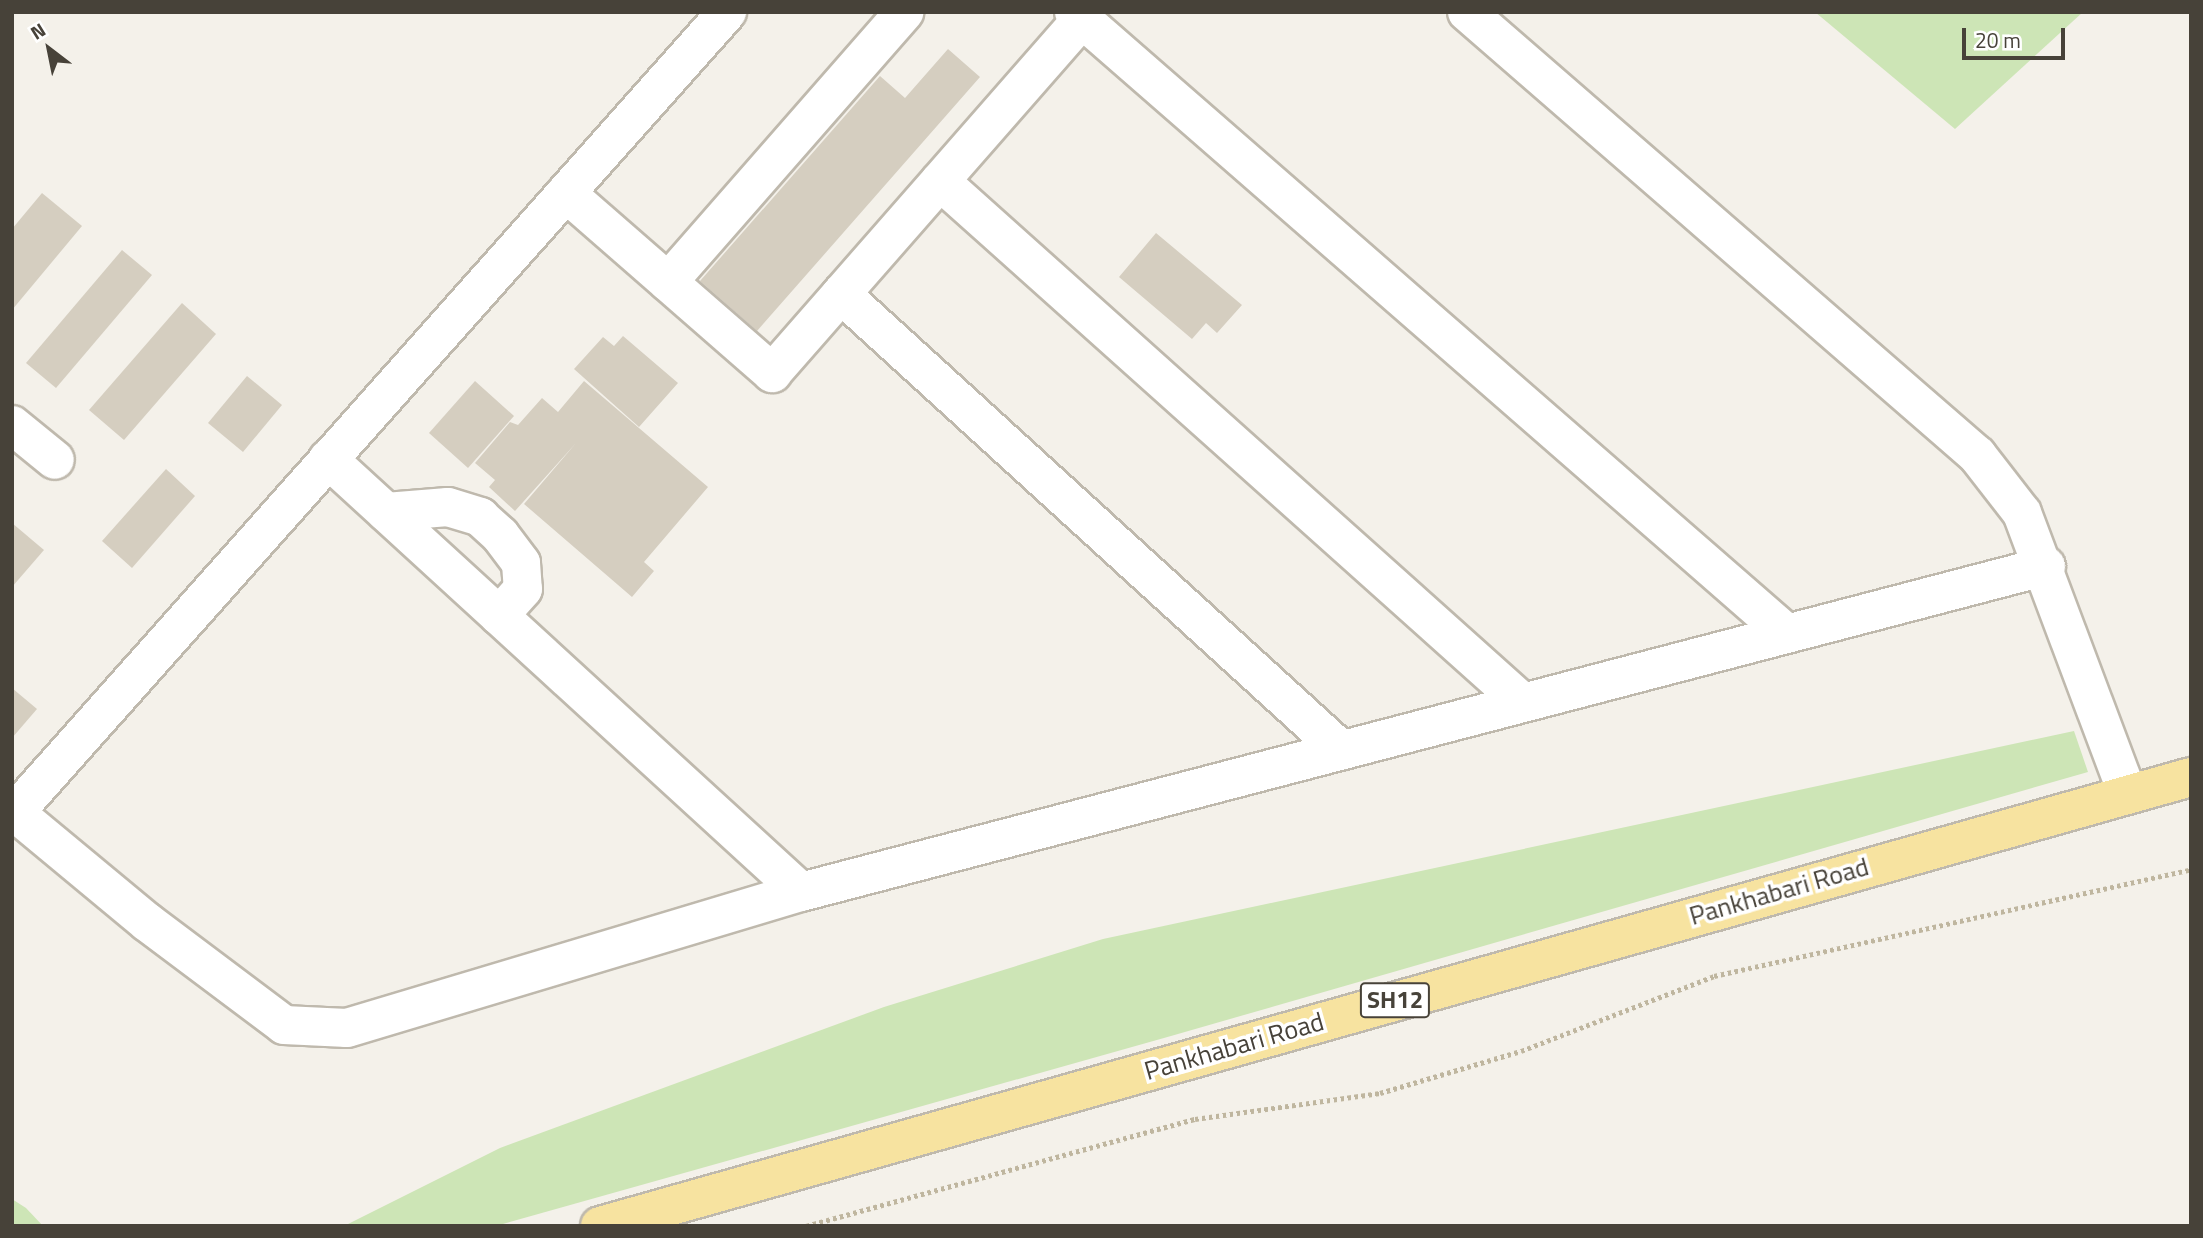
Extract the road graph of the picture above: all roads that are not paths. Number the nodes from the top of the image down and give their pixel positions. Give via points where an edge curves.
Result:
1 (727, 12) edge
2 (904, 12) edge
3 (1466, 12) edge
4 (1078, 16) edge
5 (940, 181) junction
6 (566, 193) junction
7 (668, 282) junction
8 (841, 294) junction
9 (12, 425) edge
10 (328, 459) junction
11 (55, 460) dead end
12 (386, 512) junction
13 (2046, 566) junction
14 (499, 616) junction
15 (1786, 633) junction
16 (1522, 702) junction
17 (1341, 750) junction
18 (2191, 777) edge
19 (2127, 792) junction
20 (14, 811) edge
21 (801, 892) junction
22 (600, 1226) edge

1 - 6 street
2 - 7 street
3 - 13 street via 1977,455 2022,513
4 - 5 street
4 - 15 street
5 - 8 street
5 - 16 street
6 - 7 street
6 - 10 street
7 - 8 street via 772,373
8 - 17 street
9 - 11 street
10 - 12 street
10 - 20 street
12 - 14 street
12 - 14 street via 448,507 480,517 500,535 521,563 523,589
13 - 15 street
13 - 19 street
14 - 21 street
15 - 16 street
16 - 17 street
17 - 21 street
18 - 19 main road, Pankhabari Road / SH12
19 - 22 main road, Pankhabari Road / SH12
20 - 21 street via 146,922 284,1025 347,1028

